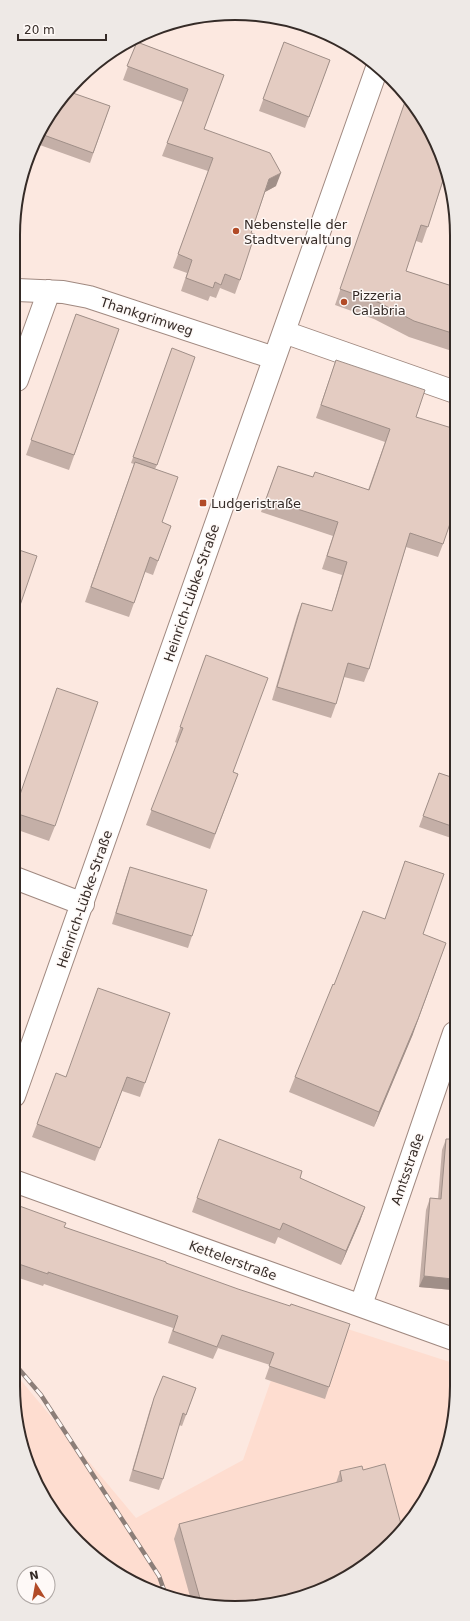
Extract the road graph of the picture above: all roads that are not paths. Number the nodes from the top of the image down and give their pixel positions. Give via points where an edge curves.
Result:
1 (376, 72) edge
2 (20, 290) edge
3 (49, 291) junction
4 (284, 332) junction
5 (274, 358) junction
6 (20, 372) edge
7 (450, 390) edge
8 (20, 880) edge
9 (83, 904) junction
10 (450, 1045) edge
11 (20, 1079) edge
12 (20, 1183) edge
13 (361, 1305) junction
14 (450, 1338) edge

1 - 4 street, Heinrich-Lübke-Straße
2 - 3 street, Thankgrimweg
3 - 5 street, Thankgrimweg via 89,297
3 - 6 street
4 - 5 street, Heinrich-Lübke-Straße
4 - 7 street
5 - 9 street, Heinrich-Lübke-Straße
8 - 9 street
9 - 11 street, Heinrich-Lübke-Straße
10 - 13 street, Amtsstraße
12 - 13 street, Kettelerstraße
13 - 14 street, Kettelerstraße

